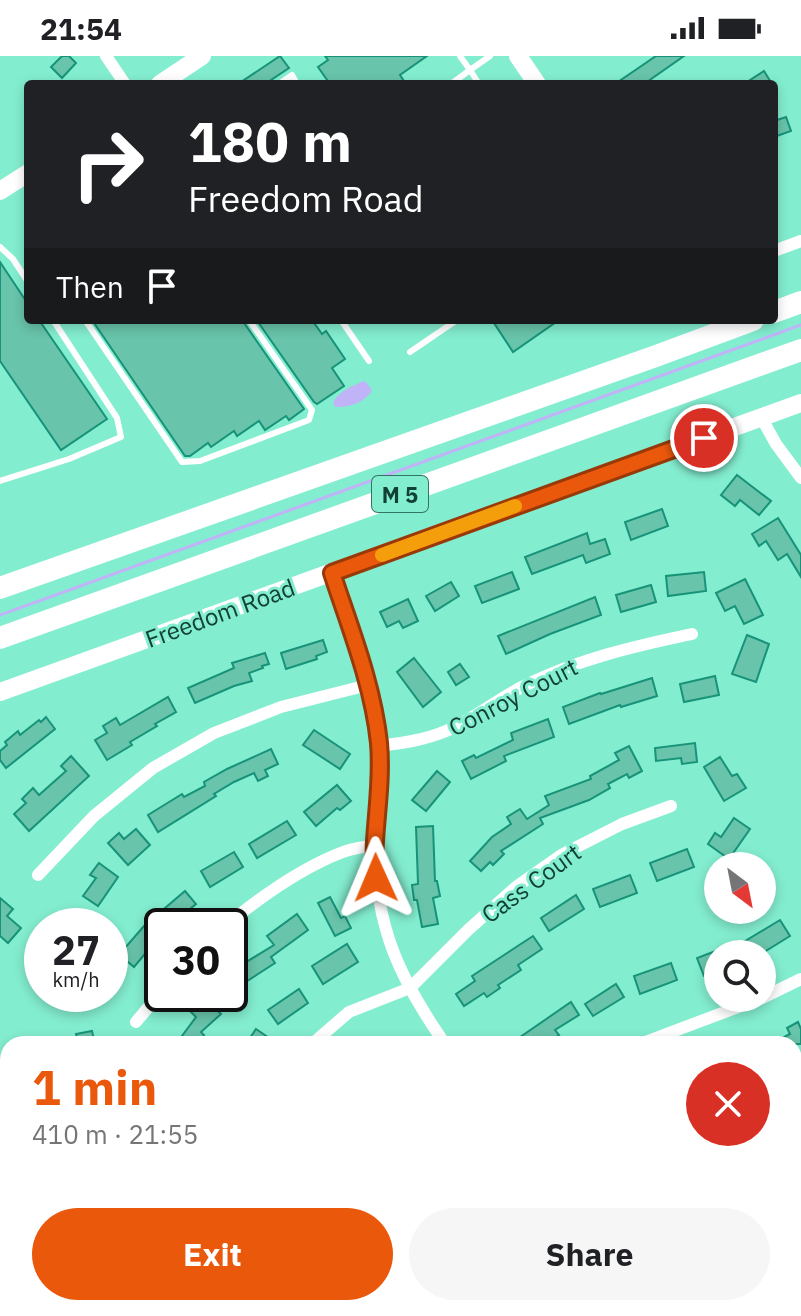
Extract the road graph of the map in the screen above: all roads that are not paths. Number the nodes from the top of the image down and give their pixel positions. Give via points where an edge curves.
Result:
1 (106, 56) edge
2 (202, 56) edge
3 (460, 56) edge
4 (490, 56) edge
5 (518, 56) edge
6 (470, 70) junction
7 (122, 80) edge
8 (172, 80) edge
9 (456, 80) edge
10 (476, 80) edge
11 (534, 80) edge
12 (24, 176) edge
13 (0, 191) edge
14 (801, 241) edge
15 (0, 247) edge
16 (778, 250) edge
17 (24, 276) edge
18 (801, 302) edge
19 (778, 311) edge
20 (56, 324) edge
21 (88, 324) edge
22 (252, 324) edge
23 (344, 324) edge
24 (451, 324) edge
25 (742, 324) edge
26 (801, 350) edge
27 (410, 352) dead end
28 (369, 361) dead end
29 (801, 403) edge
30 (761, 417) junction
31 (801, 478) edge
32 (0, 481) edge
33 (332, 573) junction
34 (0, 588) edge
35 (692, 634) dead end
36 (0, 638) edge
37 (368, 685) junction
38 (0, 692) edge
39 (379, 746) junction
40 (671, 806) dead end
41 (375, 845) junction
42 (38, 875) dead end
43 (247, 908) edge
44 (801, 979) edge
45 (410, 988) junction
46 (776, 991) edge
47 (144, 1012) edge
48 (725, 1012) edge
49 (136, 1022) dead end
50 (321, 1036) edge
51 (440, 1036) edge
52 (661, 1036) edge

1 - 7 street
2 - 8 street
3 - 6 lane
4 - 6 lane
5 - 11 street
6 - 9 lane
6 - 10 lane
12 - 13 street
14 - 16 street
15 - 17 lane
18 - 19 highway
20 - 32 lane via 117,418 121,437
21 - 22 lane via 182,462 200,461 309,420 312,410
23 - 28 lane
24 - 27 lane
25 - 34 highway, M 5
26 - 36 highway, M 5
29 - 30 street, Freedom Road
30 - 31 street
30 - 33 street, Freedom Road
33 - 37 street
33 - 38 street, Freedom Road
35 - 39 street, Conroy Court via 588,659 527,685 447,731
37 - 39 street
37 - 42 street via 281,707 214,733 153,768 94,816
39 - 41 street
40 - 45 street, Cass Court via 563,854 516,887
41 - 43 street via 345,851
41 - 45 street via 379,910
44 - 46 street
45 - 50 street via 349,1012
45 - 51 street
47 - 49 street
48 - 52 street

